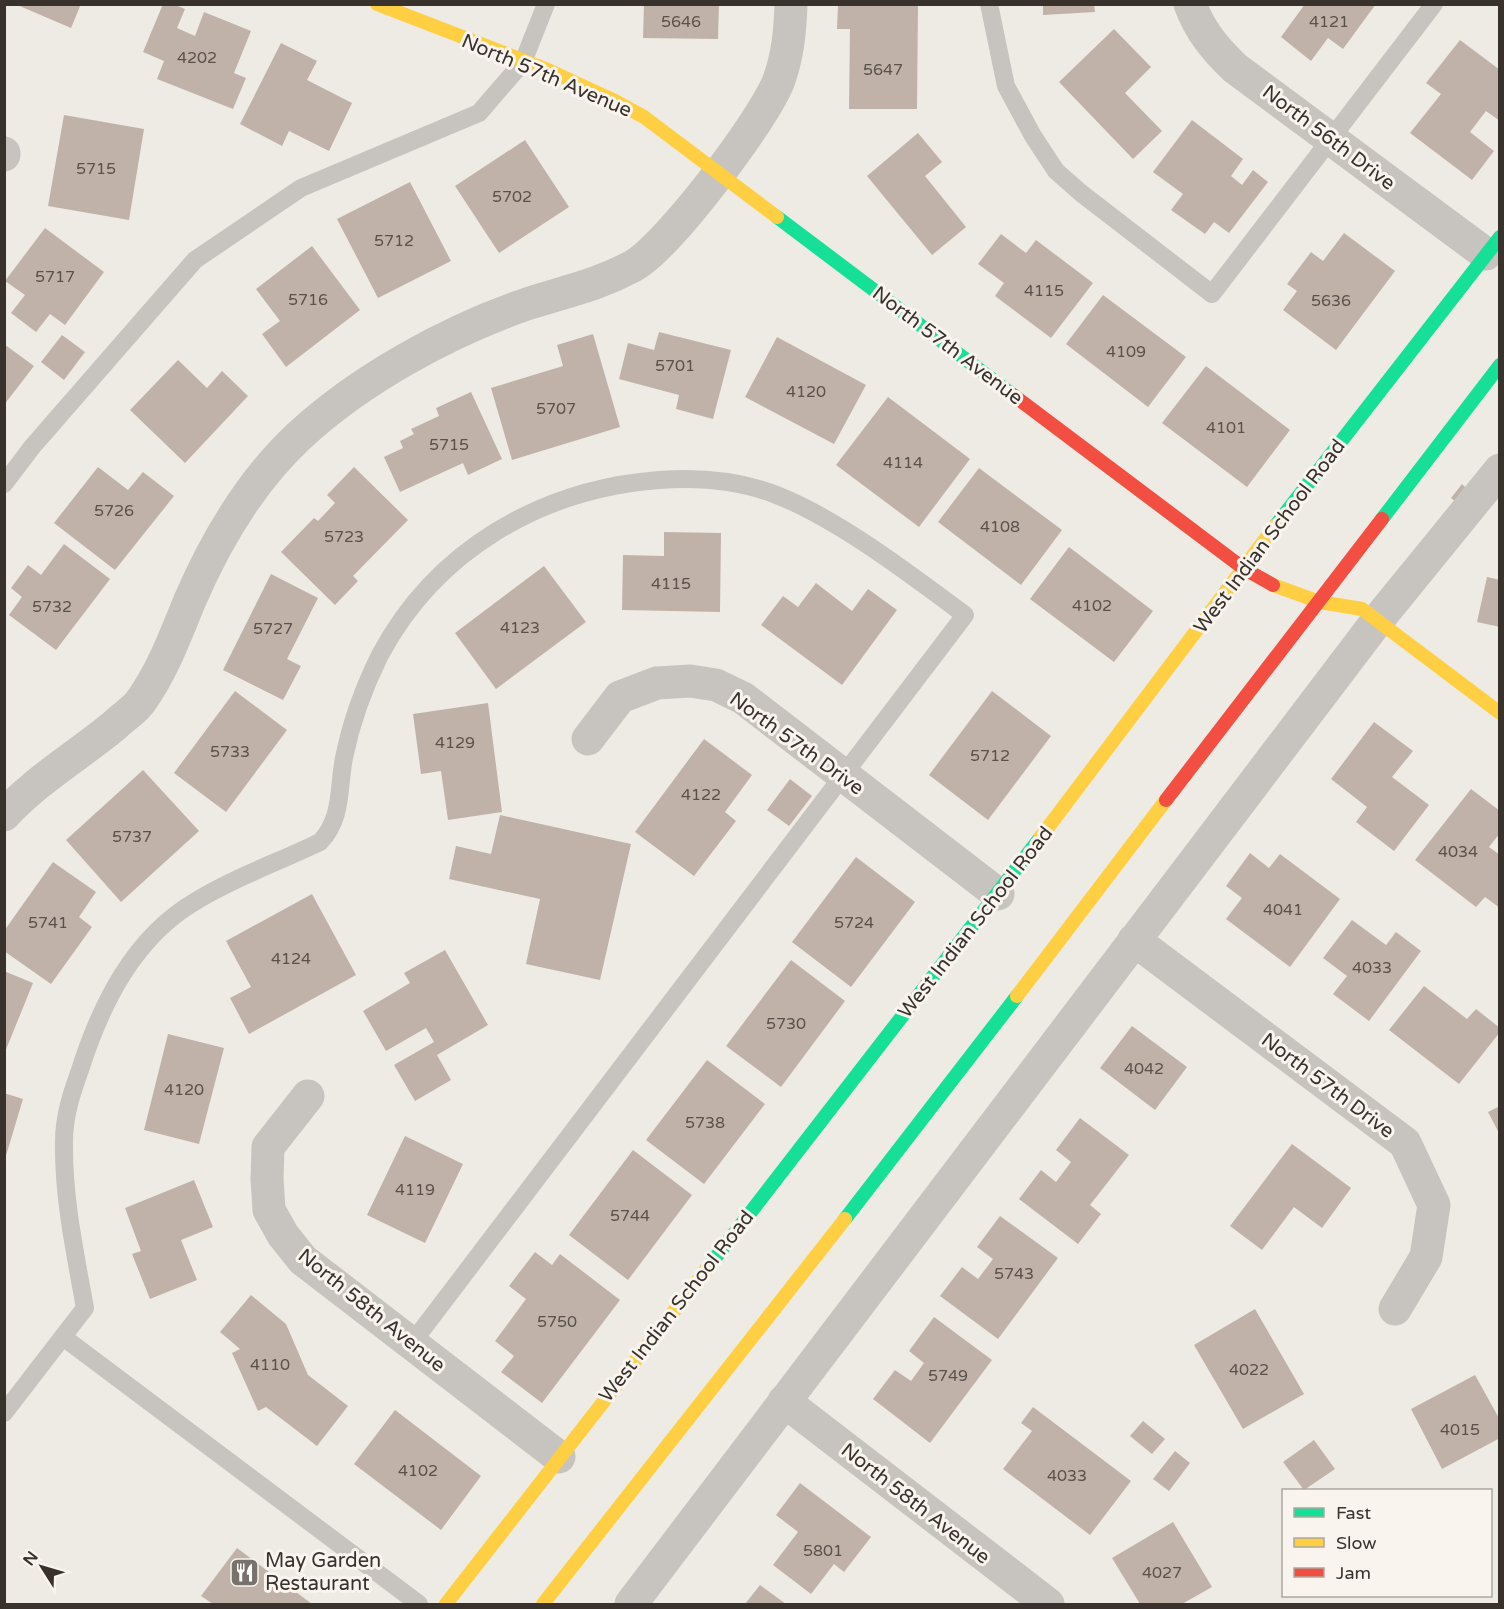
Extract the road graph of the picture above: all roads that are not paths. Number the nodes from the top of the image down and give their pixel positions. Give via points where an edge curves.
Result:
1 (377, 4) edge
2 (546, 4) edge
3 (791, 4) edge
4 (989, 4) edge
5 (1190, 4) edge
6 (1434, 4) edge
7 (523, 62) junction
8 (1331, 139) junction
9 (718, 172) junction
10 (1493, 246) edge
11 (1500, 365) edge
12 (1500, 470) edge
13 (4, 484) edge
14 (1243, 568) junction
15 (1320, 602) junction
16 (1377, 621) junction
17 (1500, 713) edge
18 (588, 739) dead end
19 (844, 777) junction
20 (4, 815) edge
21 (998, 894) junction
22 (1134, 940) junction
23 (308, 1096) dead end
24 (1395, 1309) dead end
25 (63, 1337) junction
26 (412, 1343) junction
27 (784, 1401) junction
28 (4, 1413) edge
29 (559, 1457) junction
30 (418, 1605) edge
31 (446, 1605) edge
32 (543, 1605) edge
33 (631, 1605) edge
34 (1048, 1605) edge

1 - 7 street, North 57th Avenue
2 - 7 lane
3 - 9 street via 790,42 778,83
4 - 8 lane via 1006,86 1056,171 1212,294
5 - 8 street, North 56th Drive via 1213,47 1235,68
6 - 8 lane
7 - 9 street, North 57th Avenue via 614,100 644,117
7 - 13 lane via 479,113 301,188 195,260
8 - 10 street, North 56th Drive
9 - 14 street, North 57th Avenue
9 - 20 street via 687,213 636,264 585,288 454,332 344,397 296,438 255,485 218,541 166,658 140,703
10 - 14 street, West Indian School Road
11 - 15 street
12 - 16 street
14 - 15 street, North 57th Avenue via 1263,582
14 - 21 street, West Indian School Road
15 - 16 street, North 57th Avenue via 1362,609
15 - 32 street
16 - 17 street, North 57th Avenue
16 - 22 street
18 - 19 street, North 57th Drive via 620,697 657,682 690,681 716,685 743,698
19 - 21 street, North 57th Drive
19 - 25 lane via 965,615 819,516 774,494 728,481 685,478 631,482 542,506 456,560 400,619 379,658 358,708 344,758 339,806 331,830 320,842 186,908 158,930 129,964 103,1007 70,1098 64,1138 65,1187 85,1308
19 - 26 lane
21 - 29 street, West Indian School Road
22 - 24 street, North 57th Drive via 1405,1143 1434,1205 1426,1257
22 - 27 street
23 - 26 street, North 58th Avenue via 268,1147 269,1210 303,1260
25 - 28 lane
25 - 30 lane
26 - 29 street, North 58th Avenue
27 - 33 street
27 - 34 street, North 58th Avenue
29 - 31 street, West Indian School Road

